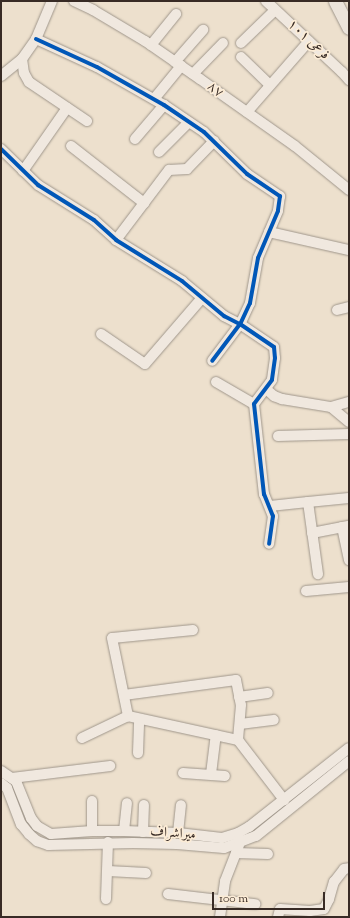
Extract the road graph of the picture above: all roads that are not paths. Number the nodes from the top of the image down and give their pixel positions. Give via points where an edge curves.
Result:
1 (52, 1) edge
2 (74, 1) edge
3 (266, 1) edge
4 (335, 1) edge
5 (275, 10) junction
6 (176, 14) dead end
7 (349, 28) edge
8 (203, 30) dead end
9 (36, 39) junction
10 (309, 41) junction
11 (222, 43) dead end
12 (241, 43) dead end
13 (151, 45) junction
14 (241, 57) dead end
15 (22, 59) junction
16 (178, 64) junction
17 (193, 74) junction
18 (1, 76) edge
19 (349, 80) edge
20 (270, 85) junction
21 (154, 99) junction
22 (164, 105) junction
23 (67, 108) junction
24 (247, 112) junction
25 (87, 121) dead end
26 (189, 122) junction
27 (136, 139) dead end
28 (214, 141) junction
29 (71, 146) dead end
30 (1, 149) edge
31 (159, 152) dead end
32 (23, 171) junction
33 (349, 190) edge
34 (144, 204) junction
35 (269, 232) junction
36 (116, 240) junction
37 (349, 250) edge
38 (202, 298) junction
39 (349, 307) edge
40 (337, 310) dead end
41 (240, 324) junction
42 (101, 334) dead end
43 (212, 361) dead end
44 (216, 382) dead end
45 (266, 388) junction
46 (349, 402) edge
47 (254, 404) junction
48 (331, 407) junction
49 (349, 422) edge
50 (349, 434) edge
51 (278, 436) dead end
52 (349, 498) edge
53 (308, 502) junction
54 (270, 506) junction
55 (345, 527) edge
56 (312, 533) junction
57 (269, 544) dead end
58 (348, 560) edge
59 (318, 574) dead end
60 (349, 587) edge
61 (306, 591) dead end
62 (193, 630) dead end
63 (268, 693) dead end
64 (124, 695) junction
65 (239, 697) junction
66 (128, 716) junction
67 (139, 719) junction
68 (274, 720) dead end
69 (240, 724) junction
70 (216, 735) junction
71 (82, 738) dead end
72 (238, 740) junction
73 (349, 748) edge
74 (138, 753) dead end
75 (349, 761) edge
76 (110, 766) dead end
77 (1, 771) edge
78 (183, 773) dead end
79 (211, 774) junction
80 (224, 776) dead end
81 (12, 778) junction
82 (1, 783) edge
83 (284, 800) junction
84 (92, 801) dead end
85 (128, 803) dead end
86 (144, 805) dead end
87 (181, 805) dead end
88 (92, 830) junction
89 (133, 831) junction
90 (242, 832) junction
91 (178, 833) junction
92 (108, 842) junction
93 (133, 843) junction
94 (238, 848) junction
95 (268, 854) dead end
96 (349, 868) edge
97 (108, 871) junction
98 (146, 873) dead end
99 (168, 894) dead end
100 (106, 899) dead end
101 (222, 900) junction
102 (255, 904) dead end
103 (323, 913) edge
104 (220, 917) edge
105 (278, 917) edge

1 - 9 street
2 - 13 street, ۸۷
3 - 5 street, فرعی ۱۰۱
4 - 7 main road
5 - 10 street, فرعی ۱۰۱
5 - 12 street
6 - 13 street
8 - 16 street
9 - 15 street
9 - 21 street via 97,67
10 - 19 street, فرعی ۱۰۱
10 - 20 street
11 - 17 street
13 - 16 street, ۸۷
14 - 20 street
15 - 18 street
15 - 23 street via 24,73 29,82
16 - 17 street, ۸۷
16 - 21 street
17 - 24 street, ۸۷
20 - 24 street
21 - 22 street
22 - 26 street
22 - 27 street
23 - 25 street
23 - 32 street
24 - 33 street, ۸۷ via 295,146
26 - 28 street
26 - 31 street
28 - 34 street via 187,169 169,170
28 - 35 street via 247,174 280,196 278,211
29 - 34 street
30 - 32 street
32 - 36 street via 38,185 94,220
34 - 36 street
35 - 37 street
35 - 41 street via 258,258 250,303
36 - 38 street via 182,281
38 - 41 street via 224,316
38 - 42 street via 145,364
39 - 40 street
41 - 43 street
41 - 45 street via 269,343 275,351 272,380
44 - 47 street
45 - 47 street
45 - 48 street via 274,396 282,399
46 - 48 street
47 - 54 street via 264,494
48 - 49 street
50 - 51 street
52 - 53 street
53 - 54 street
53 - 56 street
54 - 57 street via 273,516
55 - 56 street
55 - 58 street
56 - 59 street
60 - 61 street
62 - 64 street via 112,638
63 - 65 street
64 - 65 street via 236,680
64 - 66 street
65 - 69 street
66 - 67 street
66 - 71 street
67 - 70 street
67 - 74 street
68 - 69 street
69 - 72 street
70 - 72 street
70 - 79 street
72 - 83 street
73 - 83 street, میراشراف
75 - 94 street, میراشراف
76 - 81 street
77 - 81 street, میراشراف
78 - 79 street
79 - 80 street
81 - 88 street, میراشراف via 22,792 31,818 43,831 50,834
82 - 92 street, میراشراف via 9,793 21,824 37,841 48,845 90,845
83 - 90 street, میراشراف
84 - 88 street
85 - 89 street
86 - 89 street
87 - 91 street
88 - 89 street, میراشراف
89 - 91 street, میراشراف
89 - 93 street
90 - 91 street, میراشراف via 222,838
90 - 94 street
92 - 93 street, میراشراف
92 - 97 street
93 - 94 street, میراشراف
94 - 95 street
94 - 101 street via 225,881
96 - 103 street via 344,869 334,882
97 - 98 street
97 - 100 street
99 - 101 street
101 - 102 street
101 - 104 street
103 - 105 street via 280,909

